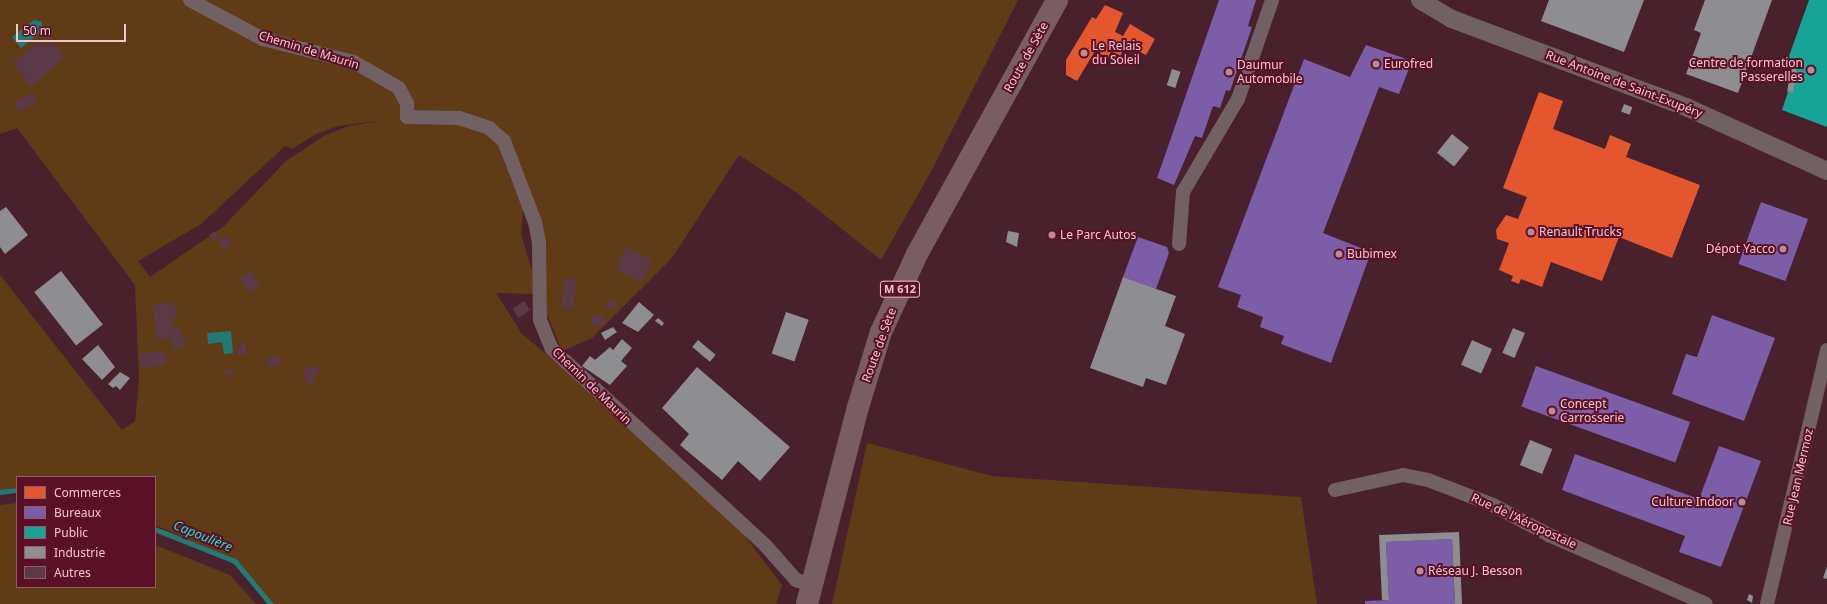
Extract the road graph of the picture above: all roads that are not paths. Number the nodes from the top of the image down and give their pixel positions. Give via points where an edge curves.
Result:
1 (190, 0) edge
2 (1057, 0) edge
3 (1272, 0) edge
4 (1420, 0) edge
5 (1827, 171) edge
6 (1179, 244) dead end
7 (1827, 350) edge
8 (1335, 490) dead end
9 (809, 594) edge
10 (1706, 604) edge
11 (1767, 604) edge

1 - 9 street, Chemin de Maurin via 264,39 354,62 399,88 407,104 407,117 459,118 489,128 504,140 535,222 539,243 540,320 552,349 765,545
2 - 9 main road, Route de Sète / M 612 via 917,254 881,332 858,406
3 - 6 street via 1238,99 1183,192
4 - 5 street, Rue Antoine de Saint-Exupéry via 1452,19 1686,107
7 - 11 street, Rue Jean Mermoz
8 - 10 street, Rue de l'Aéropostale via 1403,475 1428,480 1493,505 1548,534

